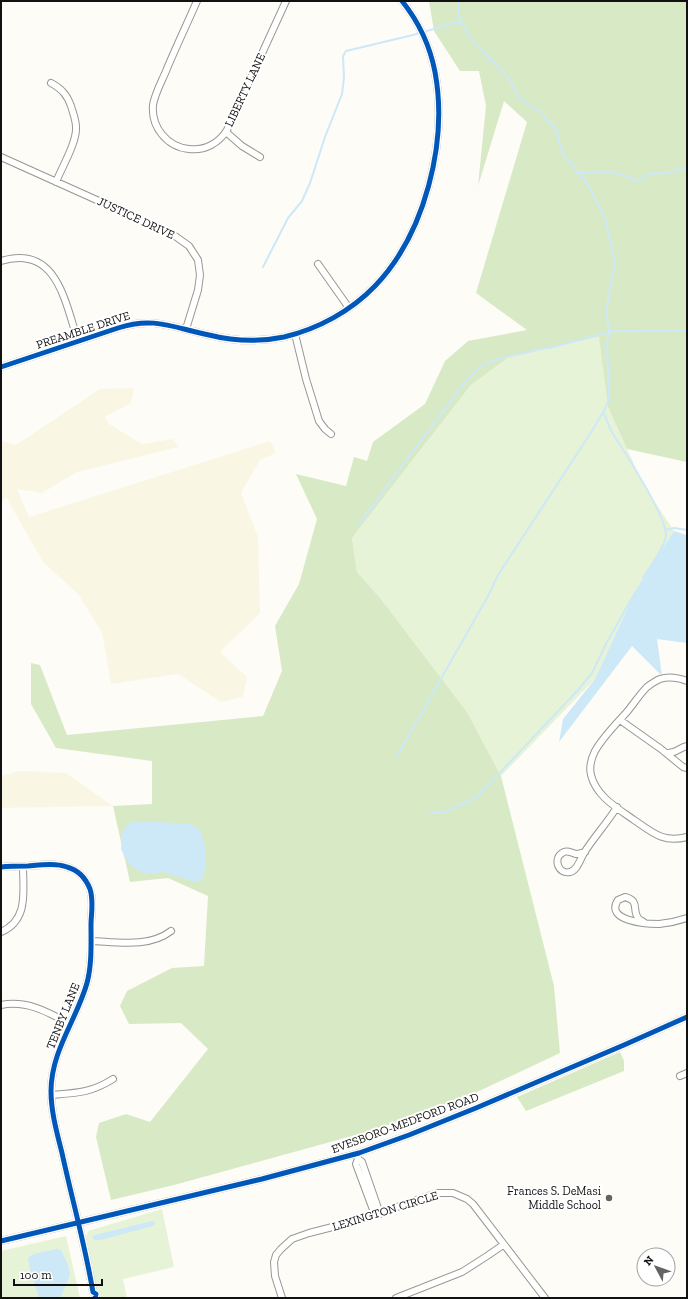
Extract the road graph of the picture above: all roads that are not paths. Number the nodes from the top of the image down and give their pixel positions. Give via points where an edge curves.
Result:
1 (197, 1) edge
2 (286, 1) edge
3 (402, 1) edge
4 (51, 83) dead end
5 (226, 132) junction
6 (1, 157) edge
7 (260, 157) dead end
8 (56, 182) junction
9 (1, 261) edge
10 (318, 264) dead end
11 (349, 308) junction
12 (186, 329) junction
13 (295, 334) junction
14 (78, 341) junction
15 (1, 367) edge
16 (331, 434) dead end
17 (687, 681) edge
18 (620, 720) junction
19 (687, 746) edge
20 (666, 753) junction
21 (687, 768) edge
22 (617, 807) junction
23 (687, 837) edge
24 (584, 852) junction
25 (23, 866) junction
26 (1, 867) edge
27 (687, 918) edge
28 (645, 923) junction
29 (1, 932) edge
30 (171, 932) dead end
31 (91, 941) junction
32 (1, 1005) edge
33 (687, 1017) edge
34 (70, 1024) junction
35 (687, 1073) edge
36 (680, 1076) dead end
37 (113, 1079) dead end
38 (51, 1095) junction
39 (357, 1156) junction
40 (378, 1214) junction
41 (79, 1222) junction
42 (1, 1241) edge
43 (503, 1245) junction
44 (95, 1298) edge
45 (282, 1298) edge
46 (396, 1298) edge
47 (545, 1298) edge

1 - 5 street, LIBERTY LANE via 156,95 154,120 162,136 184,149 192,150 216,143
2 - 5 street, LIBERTY LANE
3 - 11 street, PREAMBLE DRIVE via 421,32 434,71 438,133 433,162 417,220 404,247 392,267 375,286
4 - 8 street via 66,95 74,113 76,127 74,141
5 - 7 street
6 - 8 street, JUSTICE DRIVE
8 - 12 street, JUSTICE DRIVE via 167,232 189,246 198,260 200,275
9 - 14 street via 14,258 29,260 49,271 62,291
10 - 11 street
11 - 13 street, PREAMBLE DRIVE via 328,321
12 - 13 street, PREAMBLE DRIVE via 240,340 272,339
12 - 14 street, PREAMBLE DRIVE via 158,323 137,323
13 - 16 street via 319,421
14 - 15 street, PREAMBLE DRIVE
17 - 18 street via 667,678 654,682
18 - 20 street
18 - 22 street via 600,745 590,766 598,791
19 - 20 street via 674,753
20 - 21 street
22 - 23 street via 658,836 667,839
22 - 24 street
24 - 24 street via 574,870 561,870 557,864 558,857 563,852
25 - 26 street, TENBY LANE
25 - 29 street via 21,912 14,924
25 - 31 street, TENBY LANE via 64,866 81,875 91,895
27 - 28 street via 667,923
28 - 28 street via 639,920 632,900 625,897 618,900 615,906 618,915 624,919
30 - 31 street via 150,941
31 - 34 street, TENBY LANE via 87,982
32 - 34 street via 17,1003 31,1006
33 - 39 street, EVESBORO-MEDFORD ROAD via 624,1046
34 - 38 street, TENBY LANE via 54,1065
35 - 36 street
37 - 38 street via 90,1090
38 - 41 street, TENBY LANE via 72,1201
39 - 40 street via 362,1162
39 - 41 street, EVESBORO-MEDFORD ROAD
40 - 43 street, LEXINGTON CIRCLE via 430,1195 453,1193 472,1204
40 - 45 street, LEXINGTON CIRCLE via 300,1236 286,1243 276,1255 274,1262 275,1276
41 - 42 street, EVESBORO-MEDFORD ROAD
41 - 44 street, TENBY LANE
43 - 46 street via 462,1272
43 - 47 street, LEXINGTON CIRCLE

